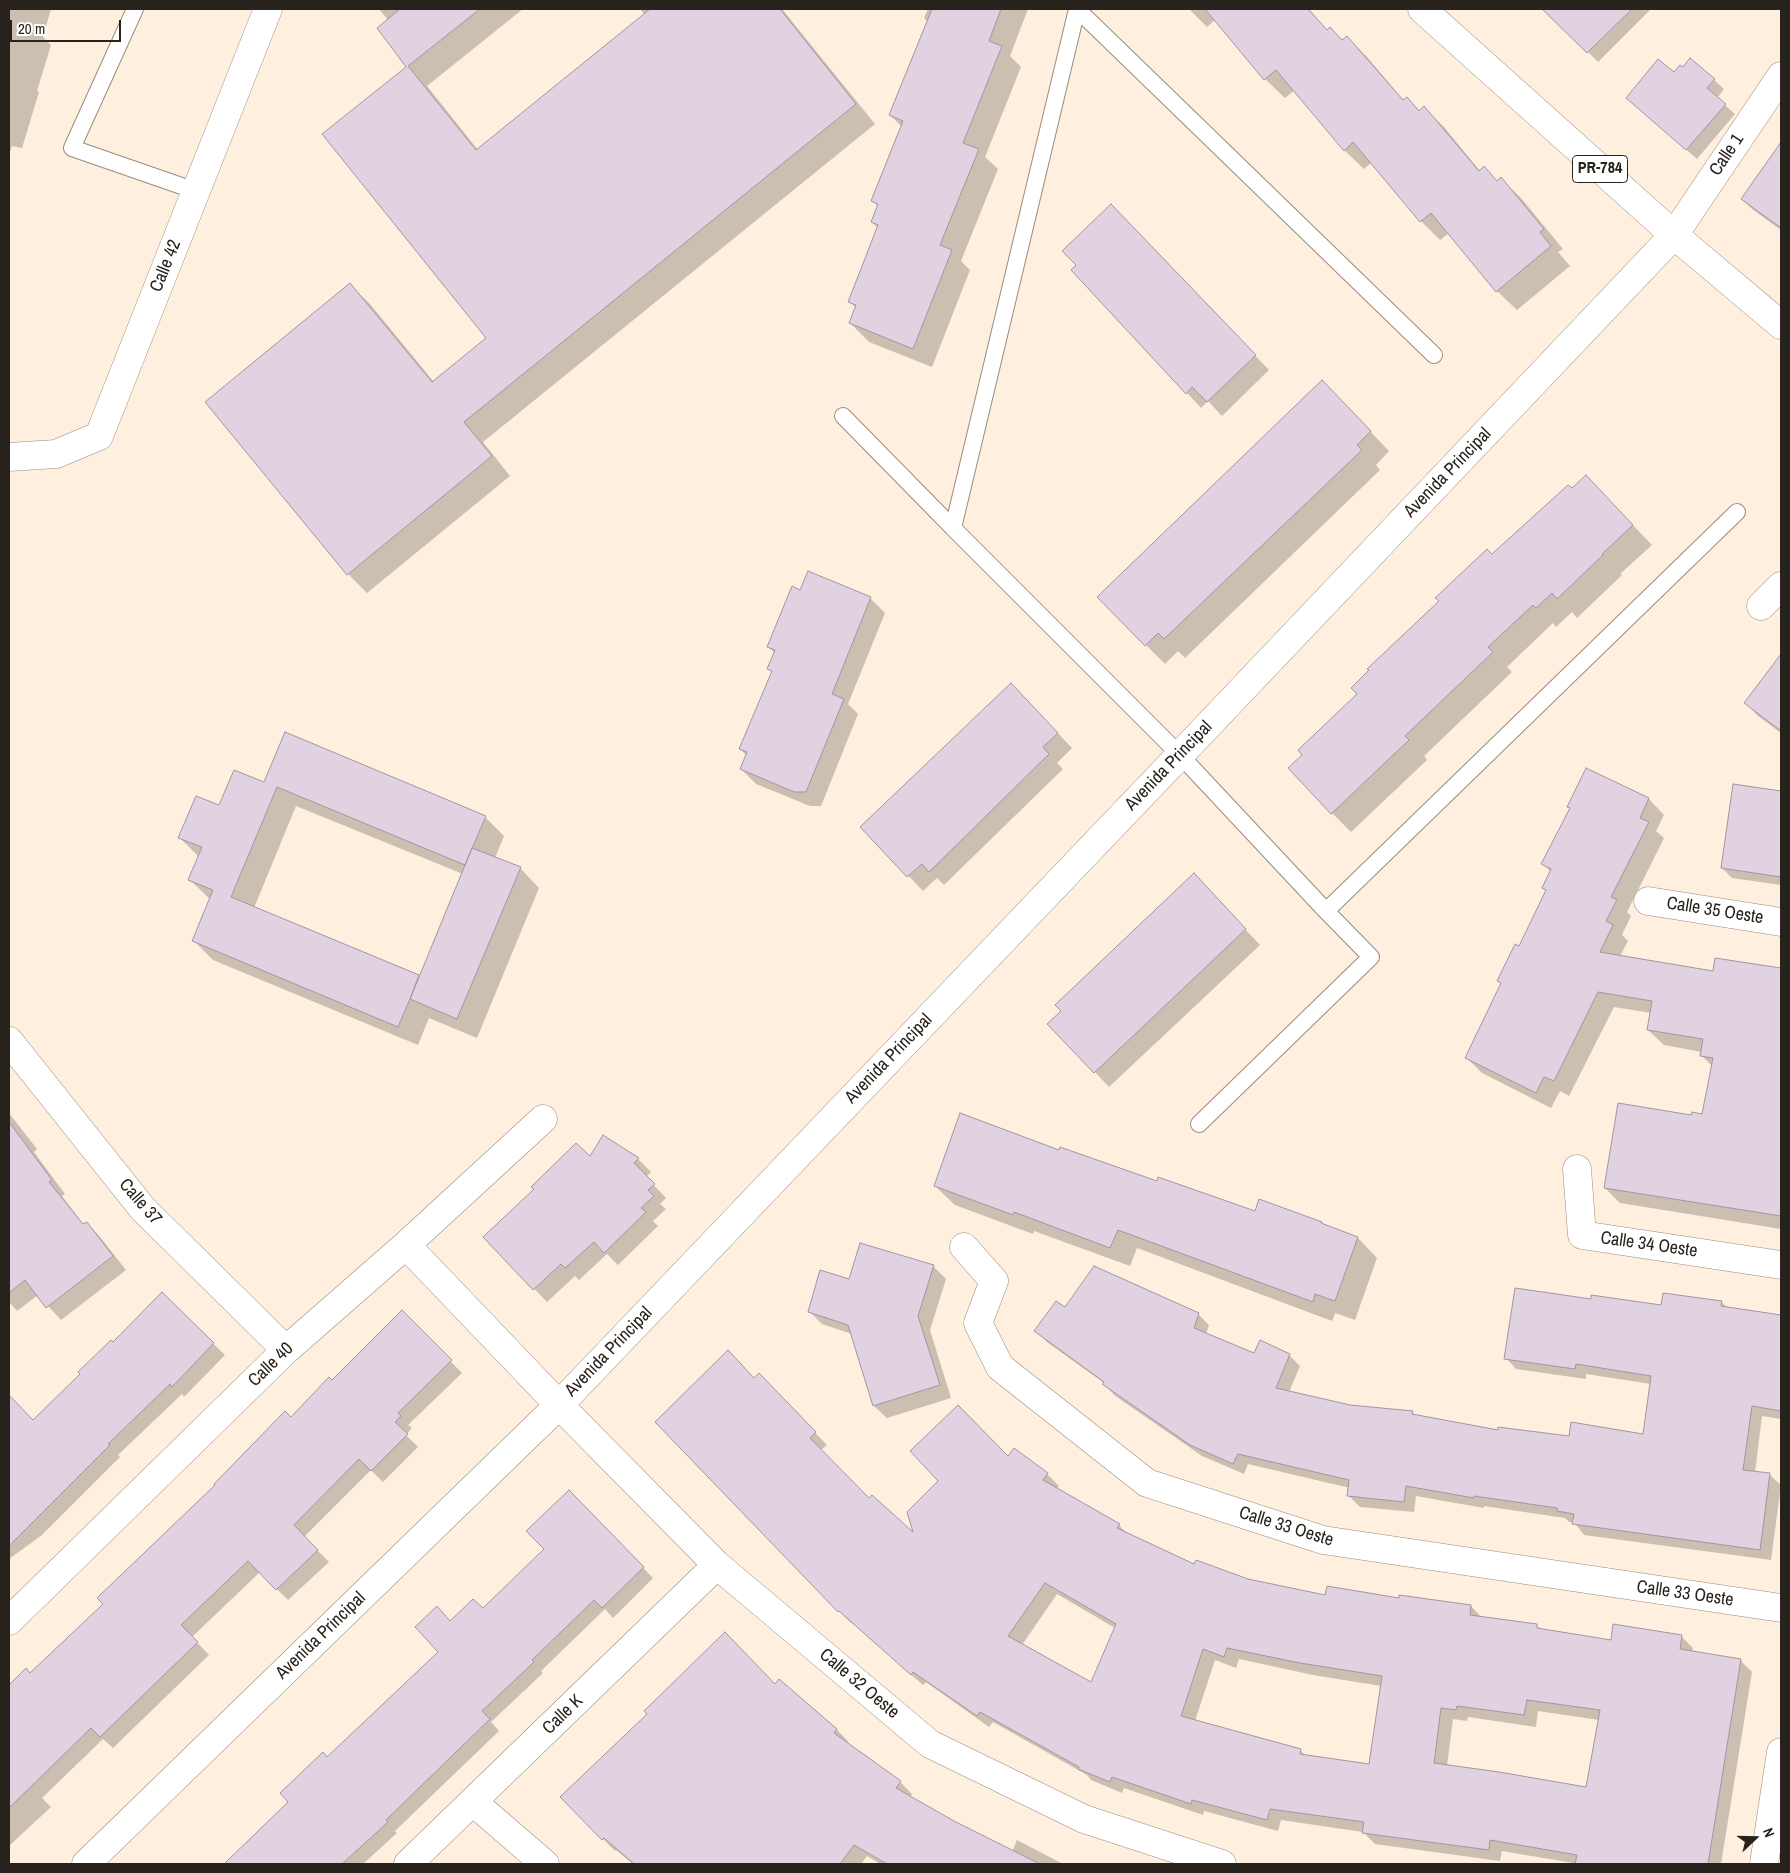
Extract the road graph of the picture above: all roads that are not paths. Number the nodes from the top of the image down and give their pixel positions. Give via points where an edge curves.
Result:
1 (135, 9) edge
2 (268, 9) edge
3 (1077, 9) edge
4 (1422, 9) edge
5 (1781, 76) edge
6 (196, 191) junction
7 (1674, 235) junction
8 (1781, 326) edge
9 (1434, 355) dead end
10 (843, 416) dead end
11 (9, 457) edge
12 (1737, 512) dead end
13 (953, 528) junction
14 (1781, 586) edge
15 (1761, 606) dead end
16 (1180, 755) junction
17 (1648, 901) dead end
18 (1326, 911) junction
19 (1781, 922) edge
20 (9, 1041) edge
21 (543, 1119) dead end
22 (1199, 1124) dead end
23 (1578, 1169) dead end
24 (406, 1245) junction
25 (964, 1247) dead end
26 (1781, 1265) edge
27 (286, 1350) junction
28 (559, 1405) junction
29 (717, 1565) junction
30 (1781, 1608) edge
31 (9, 1621) edge
32 (1781, 1752) edge
33 (473, 1802) junction
34 (86, 1864) edge
35 (408, 1864) edge
36 (545, 1864) edge
37 (1222, 1864) edge
38 (1764, 1864) edge

1 - 6 lane via 72,148
2 - 6 street, Calle 42
3 - 9 lane
3 - 13 lane
4 - 7 street, PR-784 / PR-784
5 - 7 street, Calle 1
6 - 11 street, Calle 42 via 99,436 56,454
7 - 8 street, PR-784 / PR-784
7 - 16 street, Avenida Principal
10 - 13 lane
12 - 18 lane
13 - 16 lane
14 - 15 street
16 - 18 lane
16 - 28 street, Avenida Principal
17 - 19 street, Calle 35 Oeste
18 - 22 lane via 1371,957
20 - 27 street, Calle 37 via 143,1209
21 - 24 street, Calle 40
23 - 26 street, Calle 34 Oeste via 1582,1235
24 - 27 street, Calle 40
24 - 28 street, Calle 32 Oeste
25 - 30 street, Calle 33 Oeste via 994,1282 978,1323 1000,1367 1147,1483 1323,1540
27 - 31 street, Calle 40
28 - 29 street, Calle 32 Oeste
28 - 34 street, Avenida Principal
29 - 33 street, Calle K
29 - 37 street, Calle 32 Oeste via 930,1744 1084,1819
32 - 38 street
33 - 35 street, Calle K
33 - 36 street

